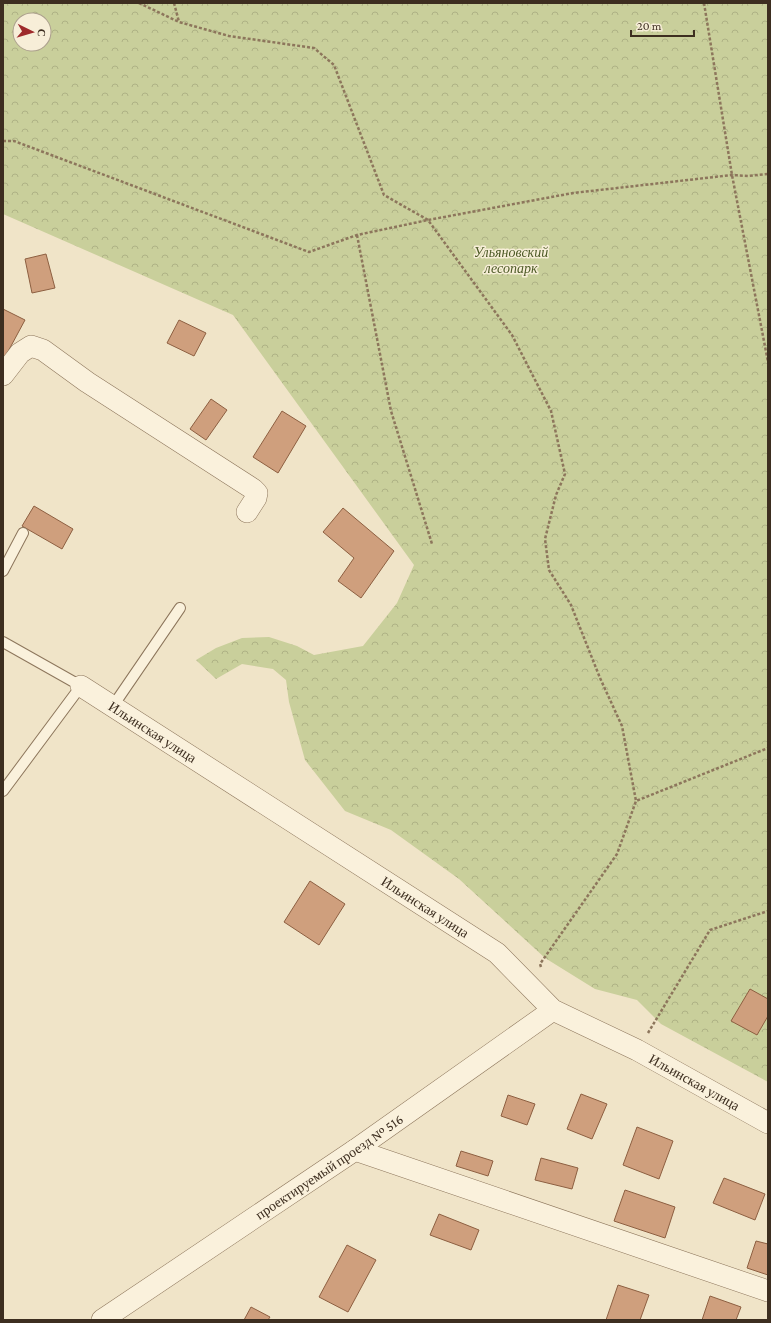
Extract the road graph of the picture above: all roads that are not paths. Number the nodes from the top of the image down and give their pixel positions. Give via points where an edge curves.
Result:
1 (3, 375) edge
2 (247, 512) dead end
3 (24, 533) dead end
4 (3, 571) edge
5 (180, 608) dead end
6 (3, 642) edge
7 (81, 686) junction
8 (113, 706) junction
9 (3, 791) edge
10 (553, 1010) junction
11 (768, 1123) edge
12 (355, 1150) junction
13 (768, 1291) edge
14 (102, 1320) edge

1 - 2 street via 20,353 31,346 43,350 87,382 253,489 257,493 256,498
3 - 4 lane
5 - 8 lane
6 - 7 lane
7 - 8 street, Ильинская улица
7 - 9 lane
8 - 10 street, Ильинская улица via 497,953
10 - 11 street, Ильинская улица via 637,1050
10 - 12 street, проектируемый проезд № 516
12 - 13 street
12 - 14 street, проектируемый проезд № 516

